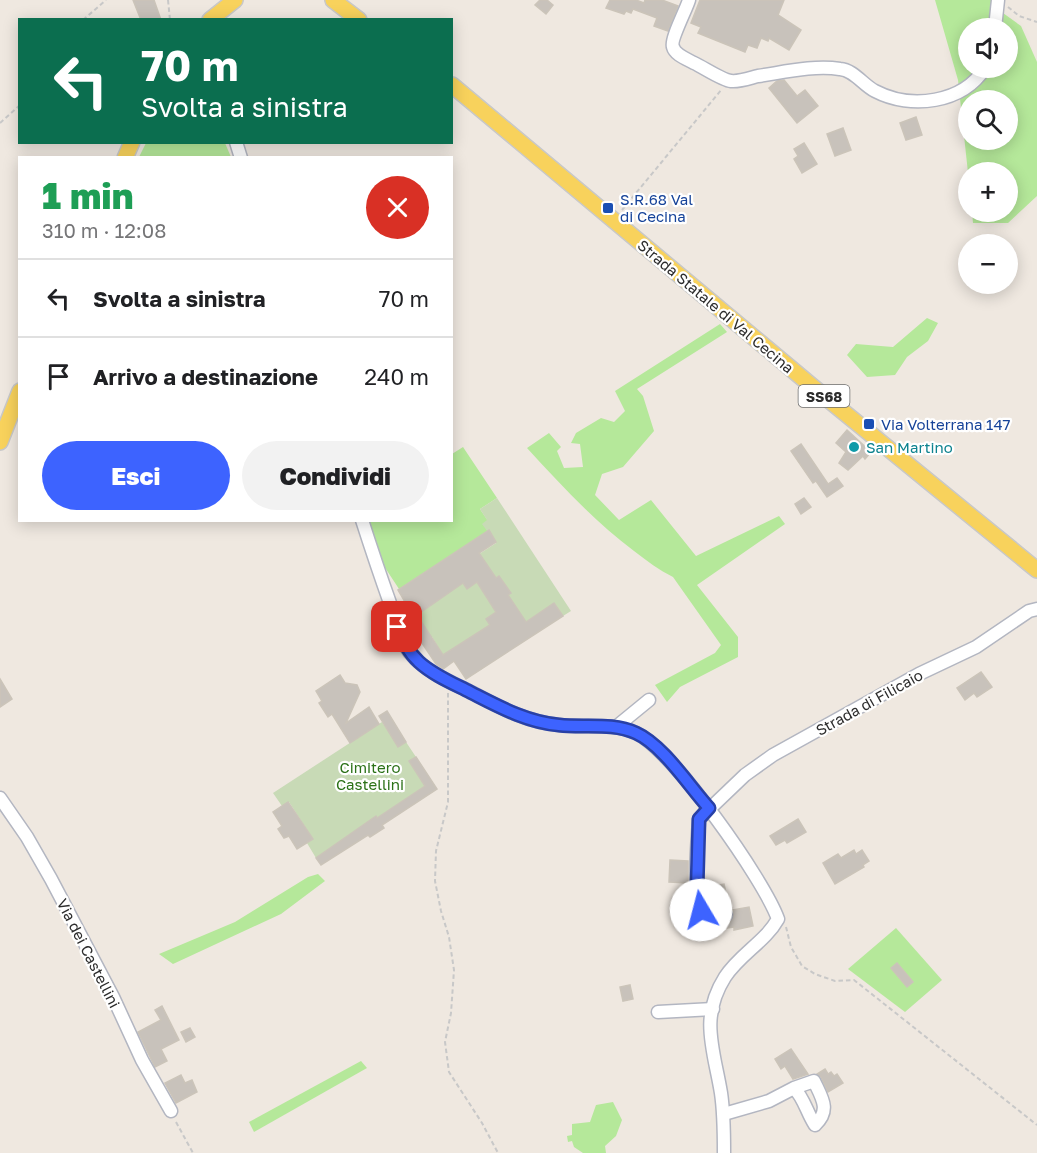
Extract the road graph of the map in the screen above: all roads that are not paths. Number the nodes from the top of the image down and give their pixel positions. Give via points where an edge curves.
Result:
1 (223, 0) edge
2 (235, 0) edge
3 (333, 0) edge
4 (349, 0) edge
5 (688, 0) edge
6 (1003, 3) edge
7 (210, 18) edge
8 (211, 18) edge
9 (356, 18) edge
10 (370, 18) edge
11 (998, 18) edge
12 (977, 78) edge
13 (453, 86) edge
14 (18, 396) edge
15 (0, 441) edge
16 (363, 522) edge
17 (1037, 570) edge
18 (1037, 609) edge
19 (649, 700) dead end
20 (616, 727) junction
21 (0, 798) edge
22 (709, 808) junction
23 (726, 915) dead end
24 (712, 1009) junction
25 (658, 1012) dead end
26 (794, 1088) dead end
27 (171, 1111) road end
28 (724, 1114) junction
29 (724, 1153) edge

1 - 7 main road
2 - 8 main road
3 - 9 main road
4 - 10 main road
5 - 12 street via 672,46 681,56 730,81 840,69 878,93 927,100 954,94
6 - 11 street
13 - 17 main road, Strada Statale di Val Cecina / SS68
14 - 15 main road
16 - 20 street via 403,642 420,663 503,710 534,721
18 - 22 street, Strada di Filicaio via 976,647 773,755
19 - 20 street
20 - 22 street via 638,734 660,751
21 - 27 street, Via dei Castellini via 51,879
22 - 23 street via 699,819 697,889 701,910 708,916
22 - 24 street via 765,891 778,919 772,930 724,978
24 - 25 street
24 - 28 street via 709,1038
26 - 28 street via 769,1101
28 - 29 street

